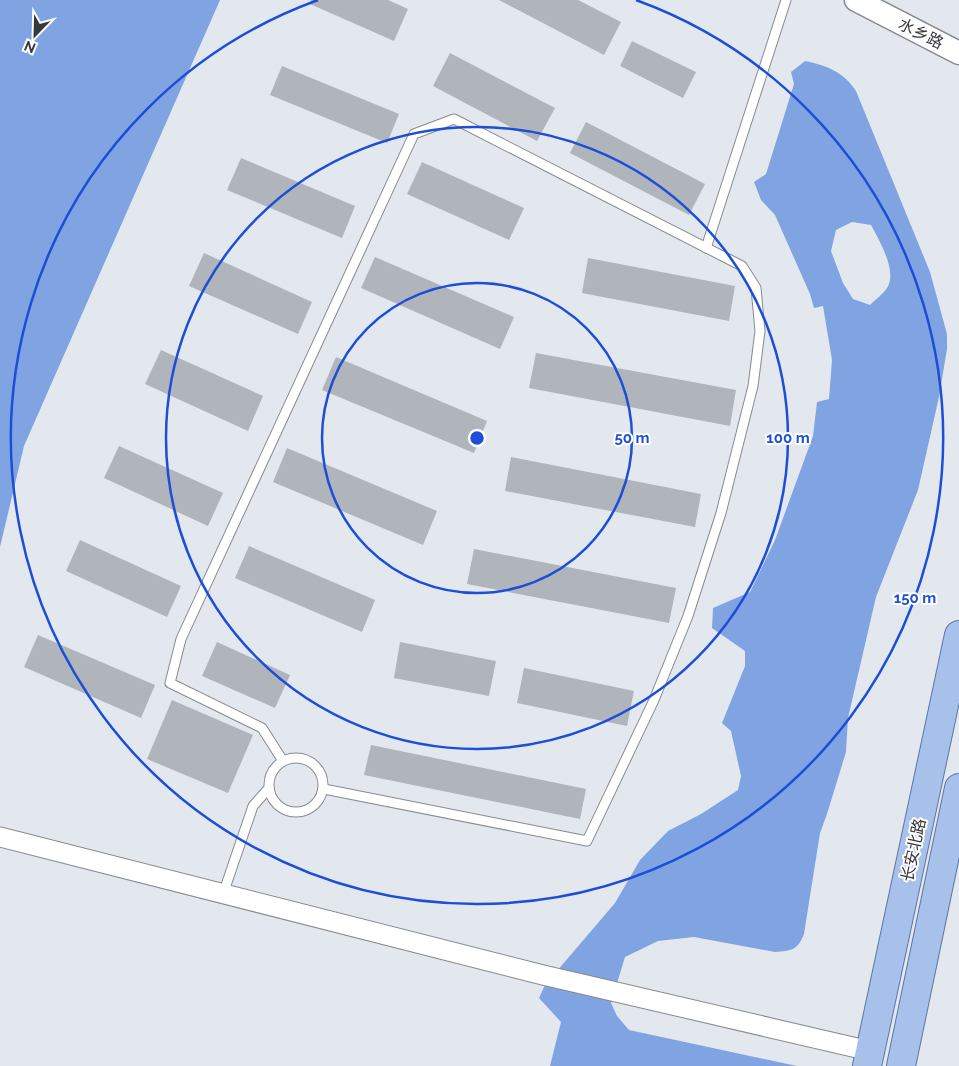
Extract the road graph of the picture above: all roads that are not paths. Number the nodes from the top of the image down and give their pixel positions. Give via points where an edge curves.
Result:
1 (786, 0) edge
2 (856, 0) edge
3 (959, 53) edge
4 (706, 248) junction
5 (959, 635) edge
6 (283, 761) junction
7 (269, 788) junction
8 (959, 788) edge
9 (324, 789) junction
10 (0, 836) edge
11 (223, 894) junction
12 (869, 1059) edge
13 (901, 1066) edge

1 - 4 lane
2 - 3 street, 水乡路
4 - 6 lane via 454,119 414,134 181,639 170,683 262,728
4 - 9 lane via 742,266 756,288 760,331 753,386 721,513 688,616 654,700 587,841
5 - 12 main road, 长安北路
6 - 7 lane via 270,777
6 - 9 lane via 293,758 312,763 321,774
7 - 9 lane via 279,807 290,812 312,808
7 - 11 lane via 253,806
8 - 13 main road, 长安北路
10 - 11 street
11 - 12 street via 651,1000

